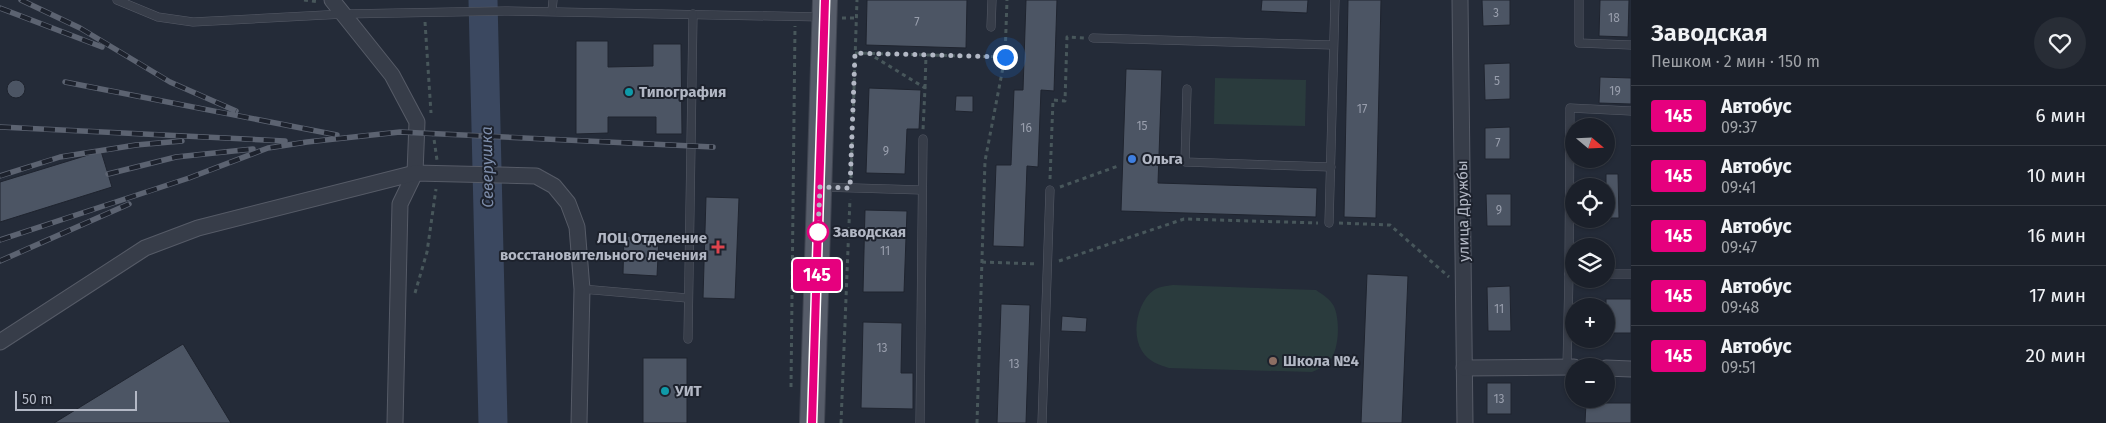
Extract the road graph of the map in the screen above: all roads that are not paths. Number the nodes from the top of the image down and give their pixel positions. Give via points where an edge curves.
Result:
1 (117, 0) edge
2 (332, 0) edge
3 (553, 0) edge
4 (992, 0) edge
5 (1334, 0) edge
6 (1460, 0) edge
7 (1579, 0) edge
8 (825, 9) edge
9 (552, 12) junction
10 (344, 14) junction
11 (693, 14) junction
12 (991, 27) dead end
13 (1093, 38) road end
14 (1333, 45) junction
15 (1631, 45) edge
16 (1186, 89) dead end
17 (1631, 110) edge
18 (923, 139) road end
19 (1330, 167) junction
20 (415, 173) junction
21 (820, 187) junction
22 (922, 190) junction
23 (1050, 190) road end
24 (1329, 223) road end
25 (1571, 238) edge
26 (1615, 274) edge
27 (1631, 274) edge
28 (1571, 288) edge
29 (582, 289) junction
30 (688, 298) junction
31 (688, 339) dead end
32 (0, 342) edge
33 (1570, 358) edge
34 (1565, 367) edge
35 (1464, 368) junction
36 (1615, 368) edge
37 (1631, 369) edge
38 (395, 423) edge
39 (579, 423) edge
40 (812, 423) edge
41 (920, 423) edge
42 (1042, 423) edge
43 (1465, 423) edge

1 - 10 lane via 158,18 193,22
2 - 10 street
3 - 9 lane
4 - 12 lane
5 - 14 lane
6 - 35 street, улица Дружбы
7 - 15 lane via 1579,43
8 - 11 lane via 796,15
8 - 21 main road
9 - 10 lane
9 - 11 lane
10 - 20 street via 392,75 417,122
11 - 30 lane
13 - 14 lane
14 - 19 lane
16 - 19 lane via 1184,162
17 - 25 lane via 1570,108
18 - 22 lane
19 - 24 lane
20 - 29 street via 536,176 554,186 568,203 577,227
20 - 32 street via 170,237 145,248
20 - 38 street via 400,204
21 - 22 lane
21 - 40 main road
22 - 41 lane
23 - 42 lane
26 - 27 lane
28 - 33 lane
29 - 30 lane
29 - 39 street
30 - 31 lane
34 - 35 street
35 - 43 street, улица Дружбы
36 - 37 street

